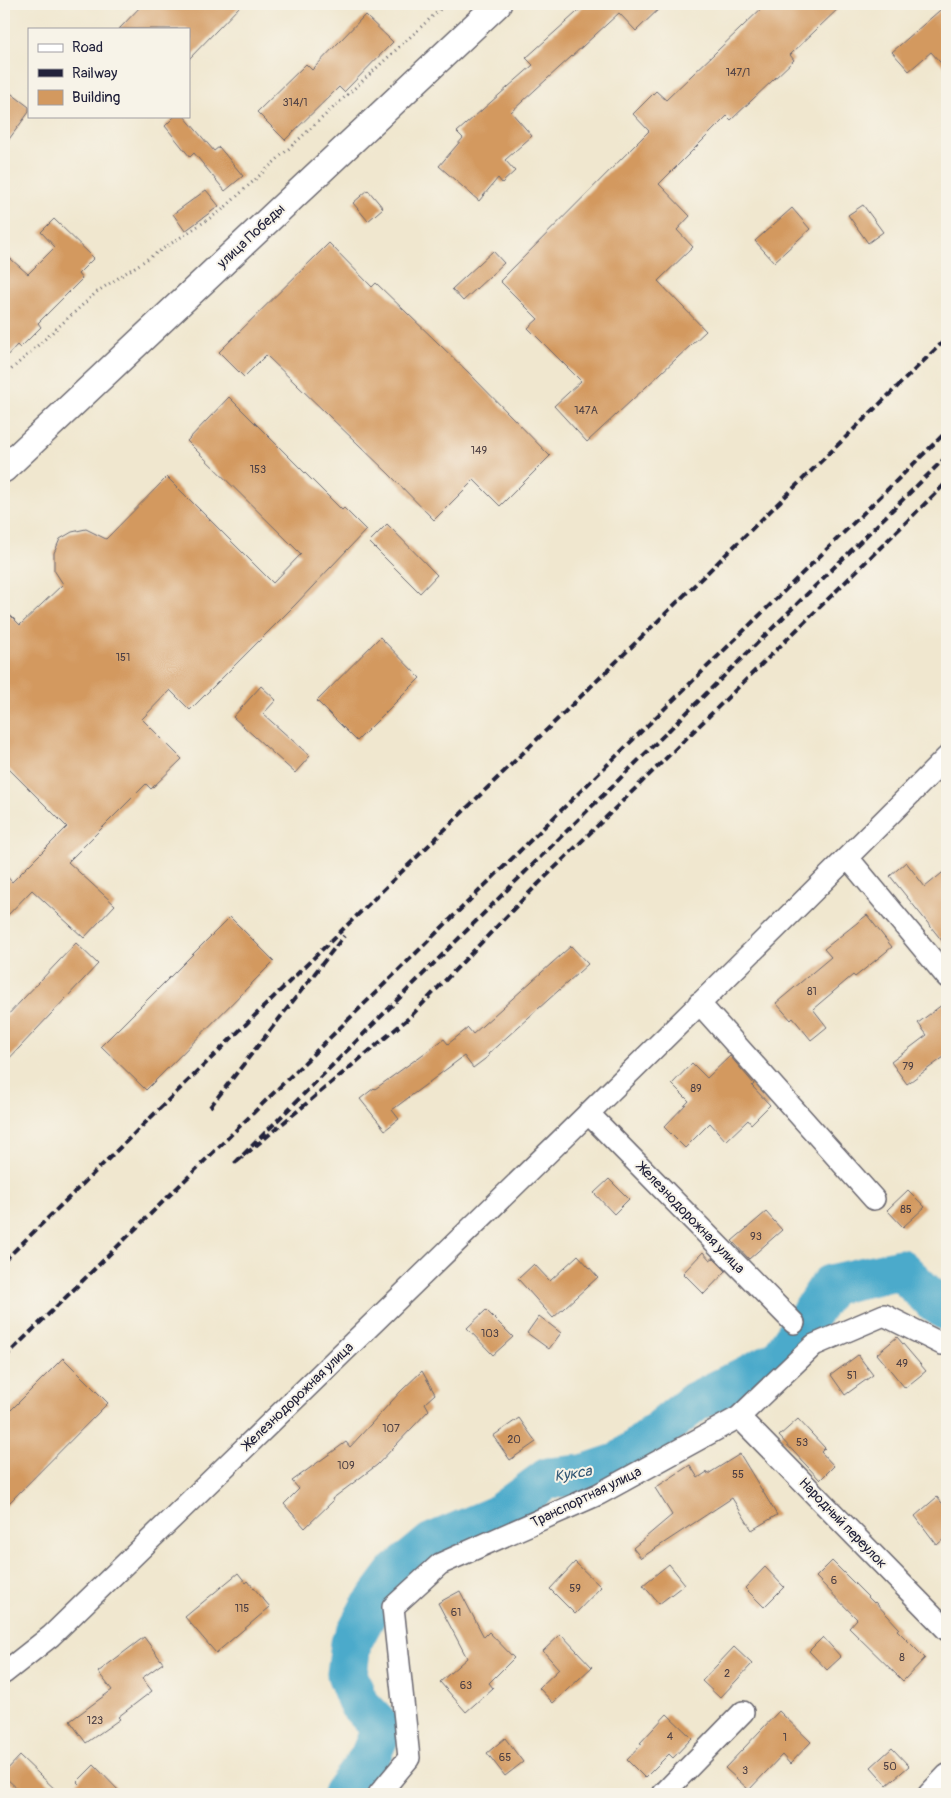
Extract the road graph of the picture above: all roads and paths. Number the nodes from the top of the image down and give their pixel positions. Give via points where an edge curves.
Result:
1 (446, 4) edge
2 (498, 4) edge
3 (4, 376) edge
4 (4, 468) edge
5 (947, 757) edge
6 (848, 858) junction
7 (947, 977) edge
8 (699, 1003) junction
9 (588, 1113) junction
10 (874, 1199) dead end
11 (794, 1323) dead end
12 (947, 1342) edge
13 (739, 1417) junction
14 (947, 1630) edge
15 (4, 1674) edge
16 (743, 1712) dead end
17 (947, 1775) edge
18 (673, 1791) edge
19 (379, 1794) edge
20 (928, 1794) edge

1 - 3 path via 221,211 98,291
2 - 4 street, улица Победы
5 - 6 street, Железнодорожная улица
6 - 7 street
6 - 8 street, Железнодорожная улица
8 - 9 street, Железнодорожная улица
8 - 10 street
9 - 11 street, Железнодорожная улица
9 - 15 street, Железнодорожная улица via 51,1636
12 - 13 street, Транспортная улица via 942,1344 884,1315 814,1345
13 - 14 street, Народный переулок
13 - 19 street, Транспортная улица via 599,1494 440,1564 393,1608 409,1758
16 - 18 street
17 - 20 street

